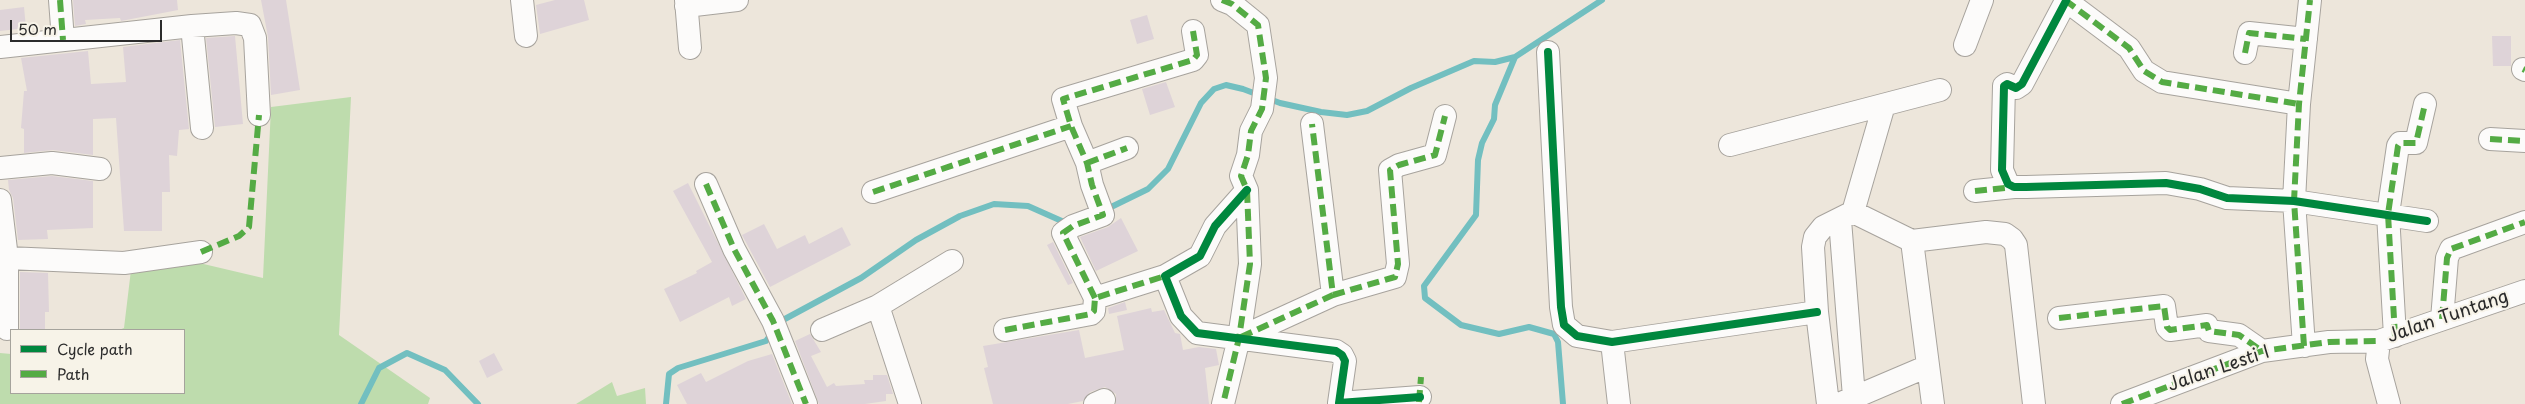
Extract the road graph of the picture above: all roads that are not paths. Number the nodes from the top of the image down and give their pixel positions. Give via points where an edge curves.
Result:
1 (60, 0) edge
2 (522, 0) edge
3 (737, 0) edge
4 (1222, 0) edge
5 (1982, 0) edge
6 (2066, 0) edge
7 (2310, 0) edge
8 (686, 3) edge
9 (192, 26) junction
10 (1193, 31) dead end
11 (526, 36) dead end
12 (2306, 39) junction
13 (62, 40) junction
14 (1965, 45) dead end
15 (0, 47) edge
16 (690, 48) dead end
17 (1548, 52) dead end
18 (2245, 53) dead end
19 (1940, 90) dead end
20 (2299, 104) junction
21 (2425, 104) dead end
22 (1884, 105) junction
23 (258, 115) dead end
24 (1445, 116) dead end
25 (1312, 124) dead end
26 (1071, 126) junction
27 (202, 128) dead end
28 (2490, 139) dead end
29 (2525, 141) edge
30 (1730, 145) dead end
31 (1127, 148) dead end
32 (1087, 163) junction
33 (0, 168) edge
34 (100, 169) dead end
35 (706, 184) dead end
36 (2014, 187) junction
37 (1247, 190) junction
38 (1975, 191) dead end
39 (873, 192) dead end
40 (0, 200) edge
41 (2294, 201) junction
42 (2388, 214) junction
43 (1846, 216) junction
44 (2427, 221) dead end
45 (2525, 222) edge
46 (1912, 241) junction
47 (201, 252) dead end
48 (7, 258) junction
49 (952, 261) dead end
50 (1165, 276) junction
51 (2525, 290) edge
52 (4, 293) edge
53 (1334, 295) junction
54 (1094, 298) junction
55 (878, 306) junction
56 (1817, 312) junction
57 (2059, 318) dead end
58 (2442, 319) junction
59 (7, 329) dead end
60 (822, 330) dead end
61 (1005, 330) dead end
62 (1238, 338) junction
63 (2387, 339) junction
64 (1612, 342) junction
65 (2304, 346) junction
66 (2262, 351) junction
67 (1928, 366) junction
68 (1420, 392) edge
69 (1846, 401) edge
70 (1338, 403) edge
71 (806, 404) edge
72 (910, 404) edge
73 (1223, 404) edge
74 (1619, 404) edge
75 (1828, 404) edge
76 (1933, 404) edge
77 (2034, 404) edge
78 (2122, 404) edge
79 (2389, 404) edge

1 - 13 street
2 - 11 street
3 - 8 street
4 - 37 street via 1258,25 1266,78 1262,109 1251,131 1242,176
5 - 14 street
6 - 20 street via 2129,48 2144,71 2162,82
6 - 36 street via 2022,84 2016,88 2004,86 2002,170 2003,177
7 - 12 street
8 - 16 street
9 - 13 street
9 - 23 street via 250,24 255,38
9 - 27 street
10 - 26 street via 1197,54 1194,60 1066,97 1062,102
12 - 18 street via 2249,33
12 - 20 street
13 - 15 street
17 - 64 street via 1564,325 1577,336
19 - 22 street
20 - 41 street
21 - 42 street via 2416,143 2400,143 2398,146
22 - 30 street
22 - 43 street
24 - 53 street via 1435,155 1390,170 1398,264 1395,277
25 - 53 street
26 - 32 street
26 - 39 street
28 - 29 street
31 - 32 street
32 - 54 street via 1103,215 1063,233
33 - 34 street via 52,163
35 - 71 street via 734,249 776,330
36 - 38 street
36 - 41 street via 2166,183 2226,198
37 - 50 street via 1215,226 1200,256
37 - 62 street via 1250,264
40 - 48 street
41 - 42 street
41 - 65 street
42 - 44 street
42 - 63 street
43 - 46 street
43 - 56 street via 1824,226 1815,237
43 - 69 street
45 - 58 street via 2451,249 2447,258
46 - 67 street
46 - 77 street via 1986,232 2005,234 2012,239 2016,246
47 - 48 street via 124,263
48 - 52 street
49 - 55 street
50 - 54 street
50 - 62 street via 1181,316 1198,333
51 - 58 street, Jalan Tuntang
52 - 59 street
53 - 62 street
54 - 61 street via 1091,314
55 - 60 street
55 - 72 street
56 - 64 street
56 - 75 street
57 - 66 street via 2164,306 2170,330 2207,325 2209,330 2239,335
58 - 63 street, Jalan Tuntang
62 - 70 street via 1342,355 1345,370
62 - 73 street
63 - 65 street, Jalan Lesti I
63 - 79 street, Jalan Tuntang via 2377,359
64 - 74 street
65 - 66 street, Jalan Lesti I
66 - 78 street, Jalan Lesti I
67 - 69 street
67 - 76 street
68 - 70 street

